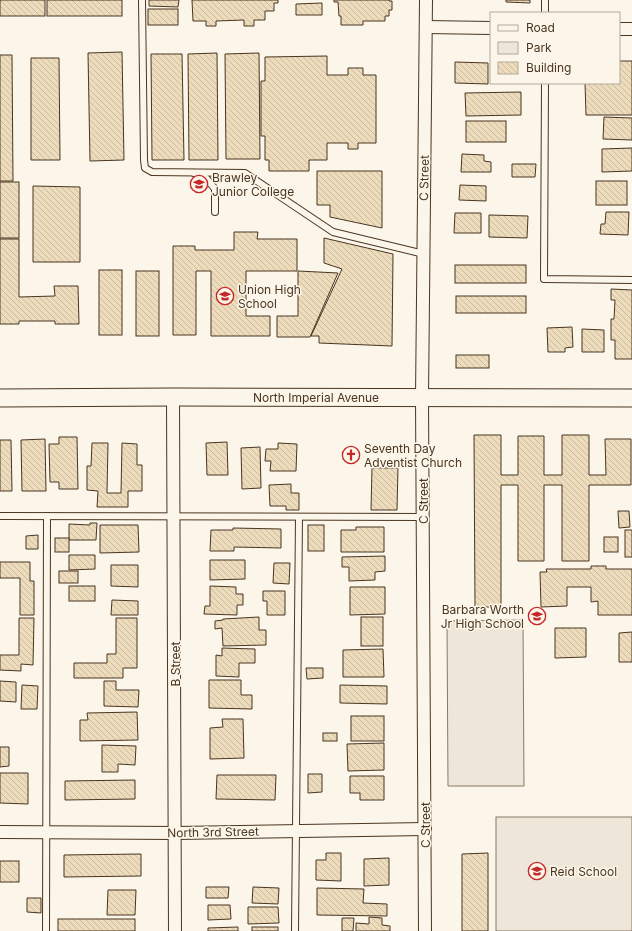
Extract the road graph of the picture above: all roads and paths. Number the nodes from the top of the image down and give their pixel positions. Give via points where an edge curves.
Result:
1 (142, 0) edge
2 (426, 0) edge
3 (545, 0) edge
4 (545, 12) edge
5 (426, 27) junction
6 (490, 28) edge
7 (620, 29) edge
8 (632, 29) edge
9 (545, 84) edge
10 (189, 172) junction
11 (215, 212) dead end
12 (424, 254) junction
13 (632, 280) edge
14 (173, 397) junction
15 (0, 398) edge
16 (422, 398) junction
17 (632, 398) edge
18 (0, 516) edge
19 (47, 516) junction
20 (174, 516) junction
21 (299, 517) junction
22 (423, 517) junction
23 (425, 829) junction
24 (295, 831) junction
25 (0, 832) edge
26 (47, 832) junction
27 (176, 833) junction
28 (46, 931) edge
29 (176, 931) edge
30 (295, 931) edge
31 (425, 931) edge

1 - 10 lane via 146,168 152,172
2 - 5 street, C Street
3 - 4 lane
5 - 6 street
5 - 12 street, C Street
7 - 8 street
9 - 13 lane via 544,279
10 - 11 lane via 206,178 215,189
10 - 12 lane via 245,173 333,232
12 - 16 street, C Street
14 - 15 street, North Imperial Avenue
14 - 16 street, North Imperial Avenue
14 - 20 street, B Street
16 - 17 street, North Imperial Avenue
16 - 22 street, C Street
18 - 19 lane
19 - 20 lane
19 - 26 lane
20 - 21 lane
20 - 27 street, B Street
21 - 22 lane
21 - 24 lane
22 - 23 street, C Street
23 - 24 street, North 3rd Street
23 - 31 street, C Street
24 - 27 street, North 3rd Street
24 - 30 lane
25 - 26 street, North 3rd Street
26 - 27 street, North 3rd Street
26 - 28 lane
27 - 29 street, B Street

